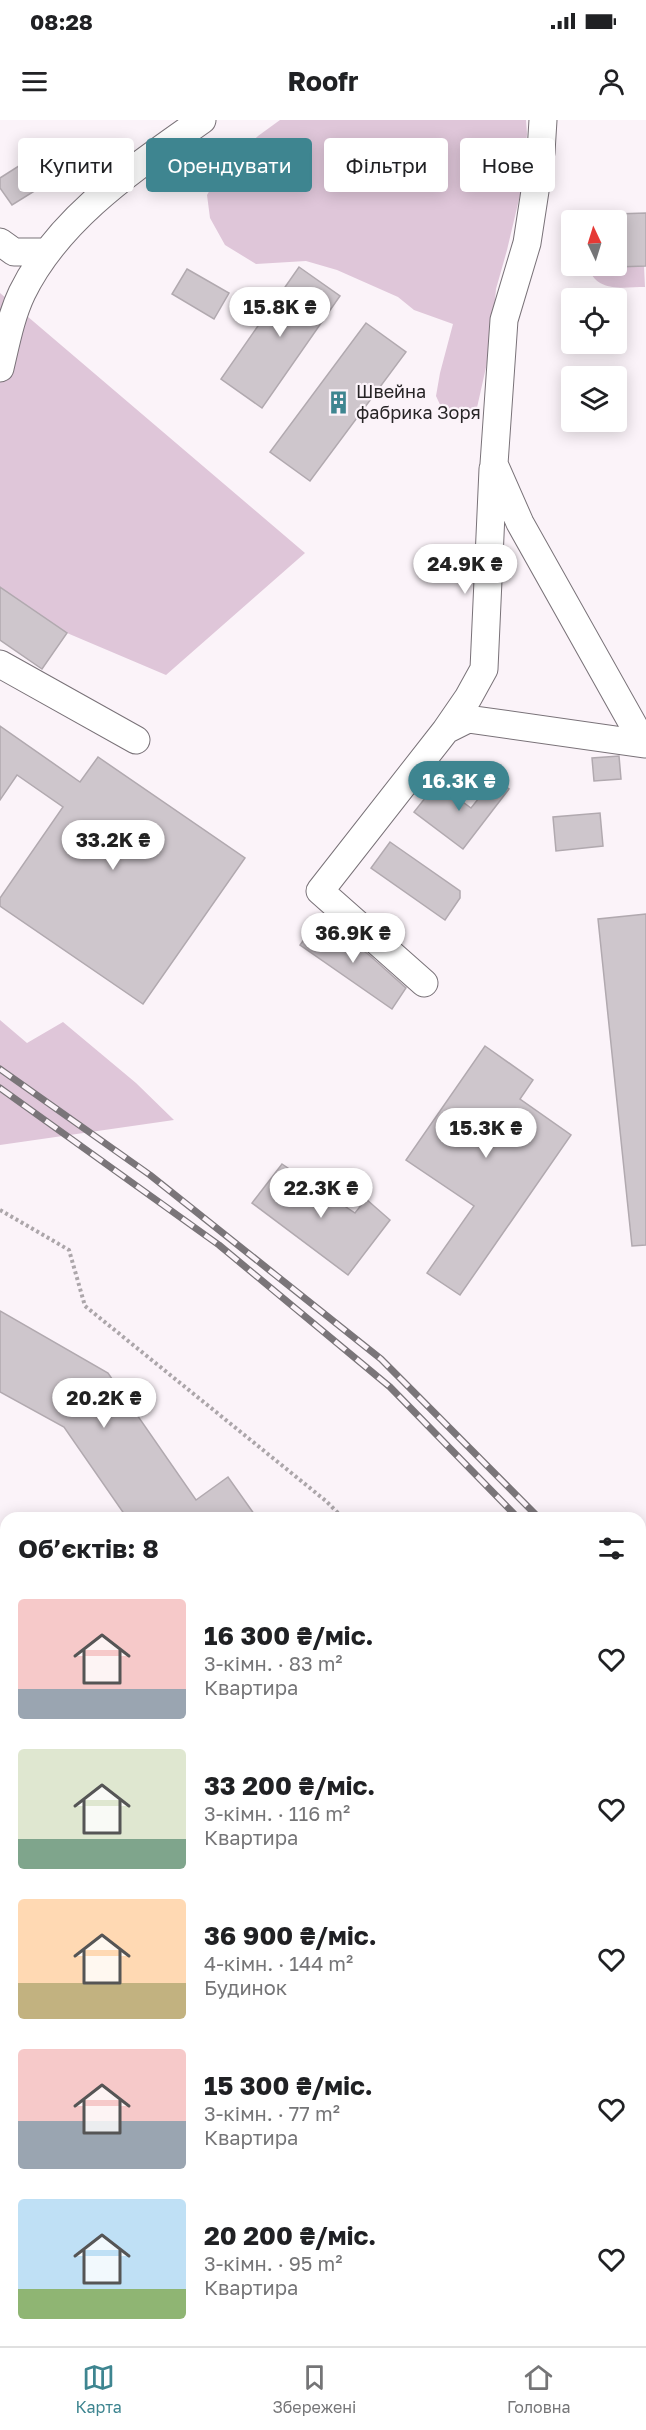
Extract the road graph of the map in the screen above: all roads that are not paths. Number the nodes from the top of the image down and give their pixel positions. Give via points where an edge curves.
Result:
1 (202, 120) edge
2 (543, 120) edge
3 (0, 242) edge
4 (46, 252) junction
5 (0, 368) edge
6 (494, 464) junction
7 (0, 664) edge
8 (446, 730) junction
9 (136, 740) dead end
10 (424, 983) dead end

1 - 4 street via 116,184
2 - 6 street via 527,243 504,320
3 - 4 street via 14,252
4 - 5 street via 22,294
6 - 8 street via 484,669
6 - 8 street via 520,523 644,744 468,719
7 - 9 street
8 - 10 street via 320,891

